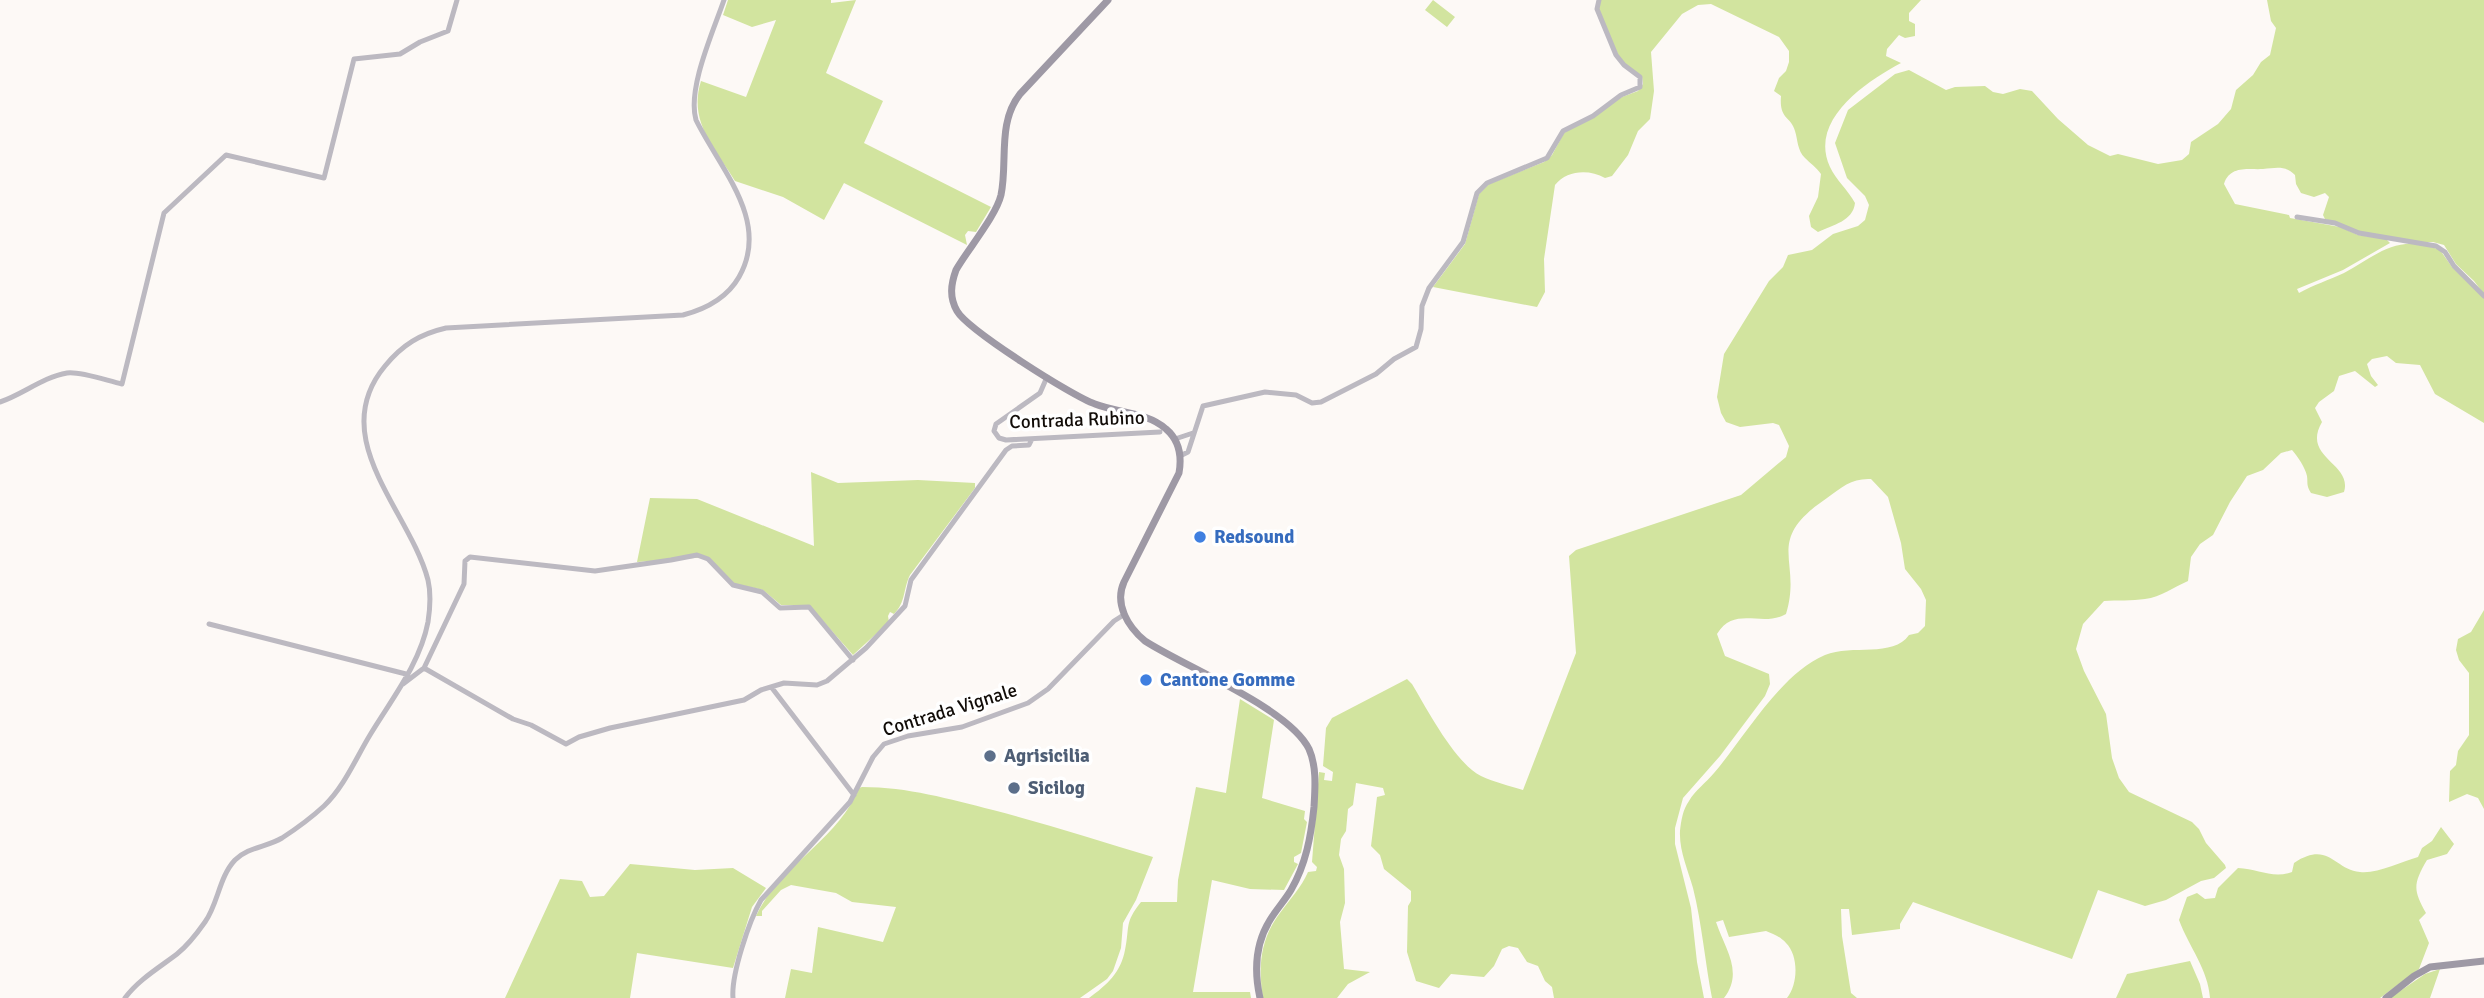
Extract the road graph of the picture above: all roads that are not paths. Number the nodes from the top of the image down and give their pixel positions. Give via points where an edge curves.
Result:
1 (457, 0) edge
2 (724, 0) edge
3 (1108, 0) edge
4 (1599, 0) edge
5 (2297, 217) dead end
6 (2484, 296) edge
7 (1047, 377) junction
8 (0, 402) edge
9 (1160, 432) dead end
10 (1193, 432) junction
11 (1032, 439) junction
12 (1175, 439) junction
13 (1180, 456) junction
14 (1125, 614) junction
15 (209, 624) dead end
16 (853, 660) junction
17 (424, 668) junction
18 (406, 674) junction
19 (400, 686) junction
20 (772, 688) junction
21 (854, 795) junction
22 (2484, 961) edge
23 (125, 998) edge
24 (733, 998) edge
25 (1260, 998) edge
26 (2386, 998) edge

1 - 8 street via 448,31 400,54 354,59 324,178 226,155 165,211 122,384 68,373
2 - 18 street via 693,105 700,129 749,222 748,257 731,288 706,308 683,315 431,332 407,344 370,388 364,426 368,450 429,587 425,632
3 - 7 main road via 1015,101 1007,122 1001,194 952,280 951,295 961,317
4 - 10 street via 1597,9 1616,55 1640,77 1640,87 1567,128 1547,158 1487,183 1477,193 1463,242 1429,288 1416,347 1321,402 1265,393 1203,406
5 - 6 street via 2436,246
7 - 11 street, Contrada Rubino via 1040,393 994,427 999,438
7 - 12 main road via 1096,405 1154,421
9 - 11 street, Contrada Rubino
10 - 12 street
10 - 13 street via 1188,452
11 - 16 street via 1029,445 1006,450 911,580 905,606
12 - 13 main road
13 - 14 main road via 1179,473 1121,589
14 - 21 street, Contrada Vignale via 1028,703 962,726 884,744
14 - 25 main road via 1145,642 1269,710 1300,735 1310,752 1315,789 1310,839 1295,882 1262,937 1256,967
15 - 18 street
16 - 17 street via 809,607 780,608 762,592 733,585 708,559 696,555 595,571 470,558 465,561 464,584
16 - 20 street via 817,685 784,683
17 - 19 street
17 - 20 street via 566,744 579,737 744,700
18 - 19 street
19 - 23 street via 325,806 281,839 234,861 205,923
20 - 21 street
21 - 24 street, Contrada Vignale via 761,901 732,983
22 - 26 main road via 2430,967

